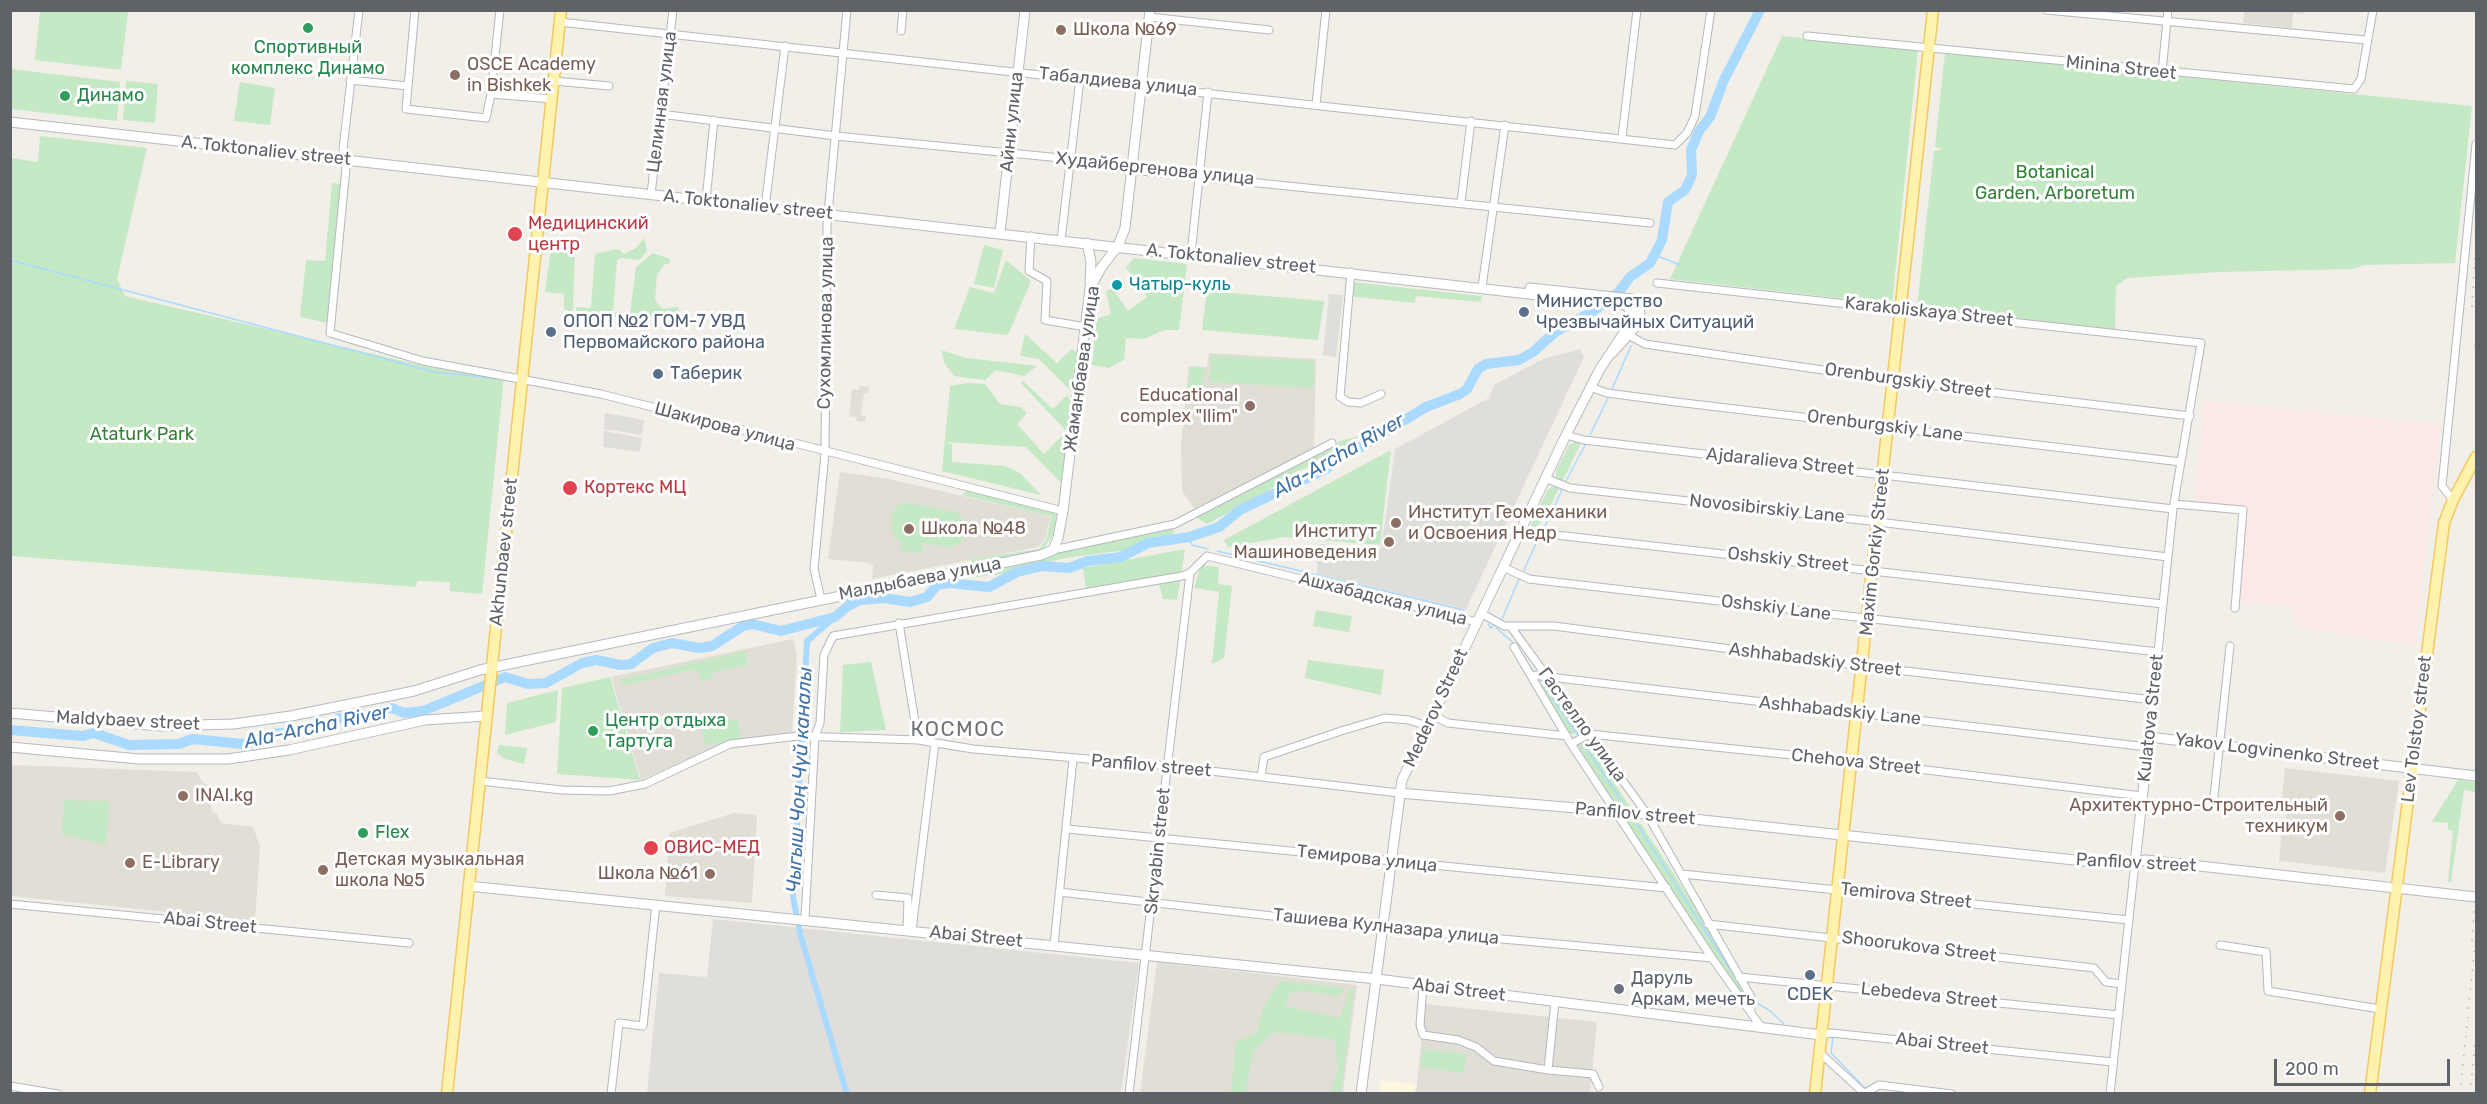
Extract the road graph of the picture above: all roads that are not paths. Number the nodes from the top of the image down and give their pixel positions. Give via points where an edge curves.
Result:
1 (359, 10) edge
2 (415, 10) edge
3 (500, 10) edge
4 (561, 10) edge
5 (673, 10) edge
6 (847, 10) edge
7 (903, 10) edge
8 (1024, 10) edge
9 (1326, 10) edge
10 (1637, 10) edge
11 (1711, 10) edge
12 (1933, 10) edge
13 (2046, 10) edge
14 (2168, 10) edge
15 (2373, 10) edge
16 (1149, 14) edge
17 (560, 22) junction
18 (2167, 22) junction
19 (1269, 30) dead end
20 (901, 31) dead end
21 (671, 33) junction
22 (1807, 36) dead end
23 (2366, 40) junction
24 (785, 46) junction
25 (1929, 48) junction
26 (843, 52) junction
27 (1018, 71) junction
28 (2162, 72) junction
29 (1080, 79) junction
30 (350, 80) junction
31 (554, 81) junction
32 (408, 86) junction
33 (609, 86) dead end
34 (1141, 87) junction
35 (1208, 92) junction
36 (491, 94) junction
37 (552, 99) junction
38 (1316, 104) junction
39 (660, 114) junction
40 (714, 120) junction
41 (1472, 121) junction
42 (10, 122) edge
43 (1505, 125) junction
44 (776, 129) junction
45 (836, 136) junction
46 (1622, 138) junction
47 (2476, 144) edge
48 (1008, 154) junction
49 (345, 159) junction
50 (1071, 159) junction
51 (1131, 170) junction
52 (1199, 175) junction
53 (543, 182) junction
54 (651, 194) junction
55 (706, 200) junction
56 (1461, 202) junction
57 (1494, 205) junction
58 (765, 207) junction
59 (827, 213) junction
60 (1650, 223) dead end
61 (1000, 232) junction
62 (1031, 236) junction
63 (1061, 240) junction
64 (1087, 243) junction
65 (1118, 246) junction
66 (1191, 254) junction
67 (1351, 272) junction
68 (1657, 283) dead end
69 (1484, 287) junction
70 (1090, 288) junction
71 (1631, 303) junction
72 (1902, 309) junction
73 (1086, 327) junction
74 (1630, 336) junction
75 (2201, 344) joint
76 (1611, 354) junction
77 (522, 380) junction
78 (1895, 380) junction
79 (1590, 387) junction
80 (1381, 394) dead end
81 (2190, 416) junction
82 (1890, 427) junction
83 (1566, 435) junction
84 (1332, 443) dead end
85 (825, 453) junction
86 (2476, 457) edge
87 (2181, 462) junction
88 (1884, 473) junction
89 (1545, 478) junction
90 (2453, 500) junction
91 (2174, 506) junction
92 (1063, 511) junction
93 (1879, 522) junction
94 (1521, 531) junction
95 (1053, 550) junction
96 (2168, 557) junction
97 (1503, 567) junction
98 (1873, 570) junction
99 (1190, 573) junction
100 (821, 599) junction
101 (2163, 604) junction
102 (2235, 608) dead end
103 (1479, 617) junction
104 (1868, 619) junction
105 (899, 623) junction
106 (1511, 627) junction
107 (2230, 646) dead end
108 (1514, 647) dead end
109 (2158, 652) junction
110 (1862, 666) junction
111 (491, 672) junction
112 (1532, 675) junction
113 (1548, 678) junction
114 (2153, 700) junction
115 (487, 710) junction
116 (1857, 712) junction
117 (10, 713) edge
118 (1432, 714) junction
119 (1427, 726) junction
120 (1589, 734) junction
121 (811, 736) junction
122 (1568, 736) junction
123 (2149, 737) junction
124 (918, 740) junction
125 (935, 743) junction
126 (1572, 744) junction
127 (2220, 745) junction
128 (10, 747) edge
129 (2148, 747) junction
130 (1073, 759) junction
131 (1852, 761) junction
132 (1168, 766) junction
133 (2411, 768) junction
134 (2476, 776) edge
135 (1261, 777) junction
136 (480, 781) junction
137 (1399, 793) junction
138 (2142, 796) junction
139 (2213, 806) dead end
140 (1617, 812) junction
141 (1647, 814) junction
142 (1067, 829) junction
143 (1160, 836) junction
144 (1843, 836) junction
145 (1390, 862) junction
146 (2135, 863) junction
147 (1682, 874) junction
148 (468, 886) junction
149 (1667, 888) junction
150 (2396, 888) junction
151 (1837, 889) junction
152 (1059, 892) junction
153 (876, 895) dead end
154 (2476, 897) edge
155 (1152, 901) junction
156 (10, 904) edge
157 (656, 904) junction
158 (799, 919) junction
159 (2129, 920) junction
160 (1708, 924) junction
161 (1383, 928) junction
162 (910, 930) junction
163 (1832, 936) junction
164 (409, 943) dead end
165 (1054, 945) junction
166 (2220, 945) dead end
167 (1146, 954) junction
168 (1712, 958) junction
169 (1739, 977) junction
170 (1377, 979) junction
171 (2122, 984) junction
172 (1423, 986) junction
173 (1827, 986) junction
174 (1555, 1001) junction
175 (2380, 1009) junction
176 (1751, 1013) junction
177 (2119, 1015) junction
178 (1761, 1027) junction
179 (1821, 1035) junction
180 (1819, 1052) junction
181 (2113, 1062) junction
182 (1548, 1070) junction
183 (10, 1086) edge
184 (1599, 1087) dead end
185 (1865, 1093) edge
186 (58, 1094) edge
187 (447, 1094) edge
188 (611, 1094) edge
189 (1129, 1094) edge
190 (1361, 1094) edge
191 (1815, 1094) edge
192 (1952, 1094) edge
193 (2110, 1094) edge
194 (2370, 1094) edge

1 - 30 street
2 - 32 street
3 - 36 street
4 - 17 main road, Akhunbaev street
5 - 21 street, Целинная улица
6 - 26 street, Сухомлинова улица
7 - 20 street
8 - 27 street, Айни улица
9 - 38 street
10 - 46 street
11 - 46 street, Табалдиева улица via 1695,117 1687,133 1676,145
12 - 25 main road, Maxim Gorkiy Street
13 - 18 street
14 - 18 street
15 - 23 street, Minina Street
16 - 19 street, Жаманбаева улица
16 - 34 street, Жаманбаева улица
17 - 21 street, Табалдиева улица
17 - 31 main road, Akhunbaev street
18 - 23 street
18 - 28 street
21 - 24 street, Табалдиева улица
21 - 39 street, Целинная улица
22 - 25 street, Minina Street
23 - 28 street, Minina Street via 2361,79 2354,89
24 - 26 street, Табалдиева улица
24 - 44 street
25 - 28 street, Minina Street
25 - 72 main road, Maxim Gorkiy Street
26 - 27 street, Табалдиева улица
26 - 45 street, Сухомлинова улица
27 - 29 street, Табалдиева улица
27 - 48 street, Айни улица
29 - 34 street, Табалдиева улица
29 - 50 street
30 - 32 street
30 - 49 street
31 - 33 street
31 - 37 main road, Akhunbaev street
32 - 36 street via 406,109 486,118
34 - 35 street, Табалдиева улица
34 - 51 street, Жаманбаева улица
35 - 38 street, Табалдиева улица
35 - 52 street
36 - 37 street
37 - 53 main road, Akhunbaev street
38 - 41 street, Табалдиева улица
39 - 40 street, Худайбергенова улица
39 - 54 street, Целинная улица
40 - 44 street, Худайбергенова улица
40 - 55 street
41 - 43 street, Табалдиева улица
41 - 56 street
42 - 49 street, A. Toktonaliev street
43 - 46 street, Табалдиева улица
43 - 57 street
44 - 45 street, Худайбергенова улица
44 - 58 street
45 - 48 street, Худайбергенова улица
45 - 59 street, Сухомлинова улица
47 - 90 street via 2442,486
48 - 50 street, Худайбергенова улица
48 - 61 street, Айни улица
49 - 53 street, A. Toktonaliev street
49 - 77 street, Шакирова улица via 330,333 384,351
50 - 51 street, Худайбергенова улица
50 - 63 street
51 - 52 street, Худайбергенова улица
51 - 65 street, Жаманбаева улица via 1125,228
52 - 56 street, Худайбергенова улица
52 - 66 street
53 - 54 street, A. Toktonaliev street
53 - 77 main road, Akhunbaev street
54 - 55 street, A. Toktonaliev street
55 - 58 street, A. Toktonaliev street
56 - 57 street, Худайбергенова улица
57 - 60 street, Худайбергенова улица
57 - 69 street
58 - 59 street, A. Toktonaliev street
59 - 61 street, A. Toktonaliev street
59 - 85 street, Сухомлинова улица
61 - 62 street, A. Toktonaliev street
62 - 63 street, A. Toktonaliev street
62 - 73 street via 1029,271 1047,281 1045,320
63 - 64 street, A. Toktonaliev street
64 - 65 street, A. Toktonaliev street
64 - 70 street via 1092,262
65 - 66 street, A. Toktonaliev street
65 - 70 street, Жаманбаева улица
66 - 67 street, A. Toktonaliev street
67 - 69 street, A. Toktonaliev street
67 - 80 street via 1340,397 1361,403
68 - 72 street, Karakoliskaya Street
69 - 71 street, A. Toktonaliev street
70 - 73 street, Жаманбаева улица
71 - 74 street via 1640,316
71 - 76 street, Mederov Street via 1631,322
72 - 75 street, Karakoliskaya Street
72 - 78 main road, Maxim Gorkiy Street
73 - 92 street, Жаманбаева улица
74 - 76 street, Mederov Street
74 - 78 street, Orenburgskiy Street via 1645,344
75 - 81 street, Kulatova Street
76 - 79 street, Mederov Street
77 - 85 street, Шакирова улица via 601,394
77 - 111 main road, Akhunbaev street
78 - 81 street, Orenburgskiy Street
78 - 82 main road, Maxim Gorkiy Street
79 - 82 street, Orenburgskiy Lane via 1607,393
79 - 83 street, Mederov Street
81 - 87 street, Kulatova Street
82 - 87 street, Orenburgskiy Lane
82 - 88 main road, Maxim Gorkiy Street
83 - 88 street, Ajdaralieva Street
83 - 89 street, Mederov Street
84 - 95 street, Малдыбаева улица via 1175,524
85 - 92 street, Шакирова улица
85 - 100 street, Сухомлинова улица via 814,569
86 - 90 main road, Lev Tolstoy street
87 - 91 street, Kulatova Street
88 - 91 street, Ajdaralieva Street
88 - 93 main road, Maxim Gorkiy Street
89 - 93 street, Novosibirskiy Lane via 1570,488
89 - 94 street, Mederov Street
90 - 133 main road, Lev Tolstoy street via 2442,531
91 - 96 street, Kulatova Street
91 - 102 street, Ajdaralieva Street via 2243,510
92 - 95 street, Жаманбаева улица
93 - 96 street, Novosibirskiy Lane
93 - 98 main road, Maxim Gorkiy Street
94 - 97 street, Mederov Street
94 - 98 street, Oshskiy Street
95 - 100 street, Малдыбаева улица
96 - 101 street, Kulatova Street
97 - 103 street, Mederov Street
97 - 104 street, Oshskiy Lane via 1529,579
98 - 101 street, Oshskiy Street
98 - 104 main road, Maxim Gorkiy Street
99 - 103 street, Ашхабадская улица via 1207,556 1214,556
99 - 105 street via 1051,600
99 - 132 street, Skryabin street
100 - 111 street, Малдыбаева улица
101 - 109 street, Kulatova Street
103 - 106 street, Ashhabadskiy Street
103 - 118 street, Mederov Street
104 - 109 street, Oshskiy Lane
104 - 110 main road, Maxim Gorkiy Street
105 - 121 street via 832,636 824,655 820,723
105 - 124 street
106 - 110 street, Ashhabadskiy Street via 1554,626
106 - 113 street, Гастелло улица
107 - 127 street
108 - 112 street, Гастелло улица
109 - 114 street, Kulatova Street
110 - 114 street, Ashhabadskiy Street
110 - 116 main road, Maxim Gorkiy Street
111 - 115 main road, Akhunbaev street
111 - 117 street, Maldybaev street via 291,716 233,724 160,726
112 - 113 street, Ashhabadskiy Lane
112 - 122 street, Гастелло улица
113 - 116 street, Ashhabadskiy Lane
113 - 120 street, Гастелло улица
114 - 123 street, Kulatova Street
115 - 128 street, Maldybaev street via 228,759 139,759
115 - 136 main road, Akhunbaev street
116 - 129 street, Ashhabadskiy Lane
116 - 131 main road, Maxim Gorkiy Street
118 - 119 street, Mederov Street
118 - 122 street, Гастелло улица via 1448,723
119 - 135 street via 1385,718 1344,730 1264,757
119 - 137 street, Mederov Street
120 - 126 street
120 - 131 street, Chehova Street
120 - 141 street, Гастелло улица
121 - 124 street, Panfilov street
121 - 136 street, Panfilov street via 730,744 645,784 609,791
121 - 158 street
122 - 126 street, Гастелло улица
123 - 127 street, Yakov Logvinenko Street
123 - 129 street, Kulatova Street
124 - 125 street, Panfilov street
125 - 130 street, Panfilov street
125 - 162 street
126 - 140 street, Гастелло улица
127 - 133 street, Yakov Logvinenko Street
127 - 139 street
129 - 138 street, Kulatova Street
130 - 132 street, Panfilov street
130 - 142 street
131 - 138 street, Chehova Street
131 - 144 main road, Maxim Gorkiy Street
132 - 135 street, Panfilov street
132 - 143 street, Skryabin street
133 - 134 street, Yakov Logvinenko Street
133 - 150 main road, Lev Tolstoy street
135 - 137 street, Panfilov street
136 - 148 main road, Akhunbaev street
137 - 140 street, Panfilov street
137 - 145 street, Mederov Street
138 - 146 street, Kulatova Street
140 - 141 street, Panfilov street
140 - 149 street, Гастелло улица
141 - 144 street, Panfilov street
141 - 147 street, Гастелло улица
142 - 143 street, Темирова улица
142 - 152 street
143 - 145 street, Темирова улица
143 - 155 street, Skryabin street
144 - 146 street, Panfilov street via 2121,865
144 - 151 main road, Maxim Gorkiy Street
145 - 149 street, Темирова улица
145 - 161 street, Mederov Street
146 - 150 street, Panfilov street via 2146,860
146 - 159 street, Kulatova Street
147 - 151 street, Temirova Street
147 - 160 street, Гастелло улица
148 - 157 street, Abai Street
148 - 187 main road, Akhunbaev street
149 - 168 street, Гастелло улица
150 - 154 street, Panfilov street
150 - 175 main road, Lev Tolstoy street
151 - 159 street, Temirova Street
151 - 163 main road, Maxim Gorkiy Street
152 - 155 street, Ташиева Кулназара улица
152 - 165 street
153 - 162 street via 908,898
155 - 161 street, Ташиева Кулназара улица
155 - 167 street, Skryabin street
156 - 164 street, Abai Street
157 - 158 street, Abai Street
157 - 188 street via 643,1026 619,1023
158 - 162 street, Abai Street
159 - 171 street, Kulatova Street
160 - 163 street, Shoorukova Street
160 - 169 street, Гастелло улица
161 - 168 street, Ташиева Кулназара улица
161 - 170 street, Mederov Street
162 - 165 street, Abai Street
163 - 171 street, Shoorukova Street via 2094,968 2106,982
163 - 173 main road, Maxim Gorkiy Street
165 - 167 street, Abai Street
166 - 175 street via 2266,952 2268,992
167 - 170 street, Abai Street
167 - 189 street, Skryabin street
168 - 176 street, Гастелло улица
169 - 173 street, Lebedeva Street
169 - 176 street, Гастелло улица via 1751,997
170 - 172 street, Abai Street
170 - 190 street, Mederov Street
171 - 177 street, Kulatova Street
172 - 174 street, Abai Street
172 - 182 street via 1423,1035 1458,1040 1494,1060
173 - 177 street, Lebedeva Street
173 - 179 main road, Maxim Gorkiy Street
174 - 178 street, Abai Street
174 - 182 street
175 - 194 main road, Lev Tolstoy street
176 - 178 street, Гастелло улица
177 - 181 street, Kulatova Street
178 - 179 street, Abai Street
179 - 180 main road, Maxim Gorkiy Street
179 - 181 street, Abai Street
180 - 185 street
180 - 191 main road, Maxim Gorkiy Street
181 - 193 street, Kulatova Street
182 - 184 street via 1593,1074
183 - 186 street
185 - 192 street via 1880,1085

